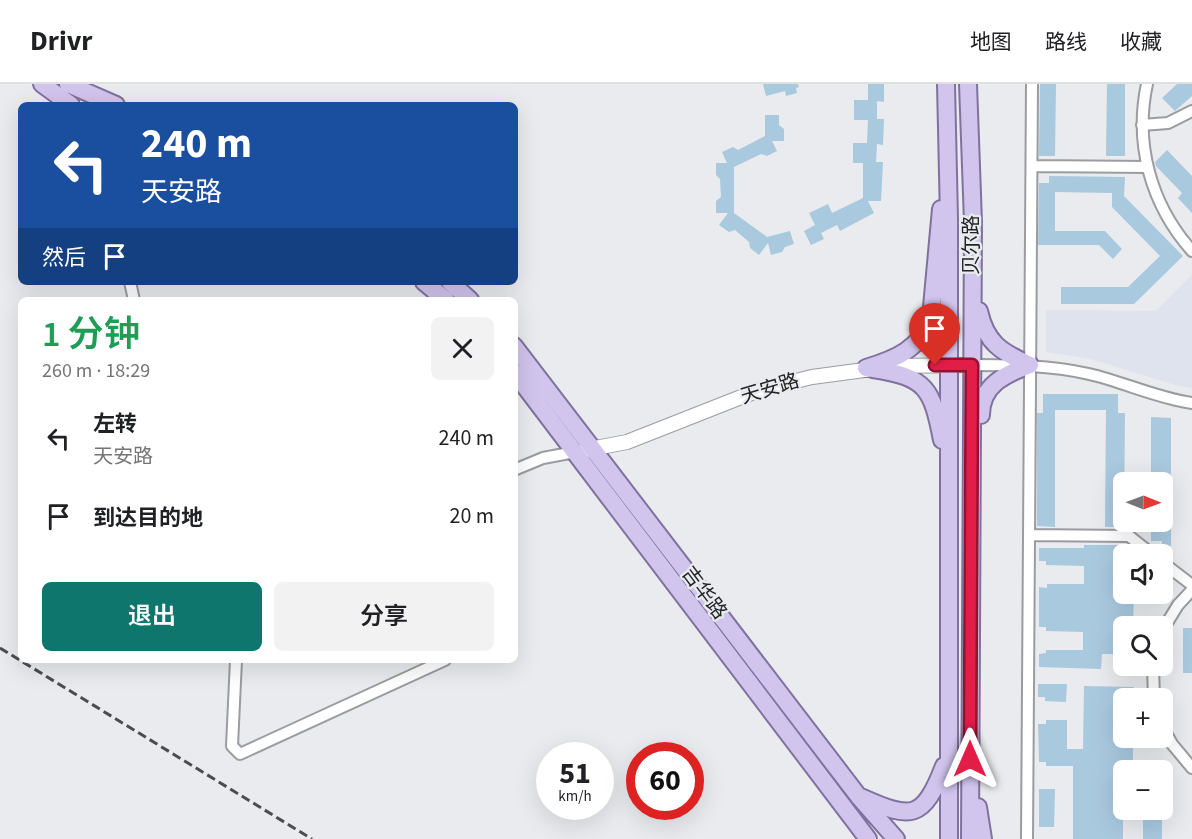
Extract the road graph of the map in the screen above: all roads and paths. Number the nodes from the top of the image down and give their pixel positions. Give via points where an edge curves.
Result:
1 (42, 84) edge
2 (68, 84) edge
3 (946, 84) edge
4 (968, 84) edge
5 (1032, 84) edge
6 (1147, 84) edge
7 (67, 102) edge
8 (109, 102) edge
9 (1192, 111) edge
10 (1142, 125) junction
11 (1032, 166) junction
12 (1147, 167) junction
13 (948, 182) junction
14 (1192, 250) edge
15 (973, 261) junction
16 (428, 285) edge
17 (453, 285) edge
18 (442, 297) edge
19 (467, 297) edge
20 (518, 351) edge
21 (949, 365) junction
22 (972, 365) junction
23 (1030, 365) junction
24 (866, 368) junction
25 (518, 377) edge
26 (1192, 403) edge
27 (594, 448) junction
28 (575, 452) junction
29 (518, 468) edge
30 (948, 472) junction
31 (1029, 535) junction
32 (1139, 544) edge
33 (972, 550) junction
34 (1173, 570) edge
35 (1192, 585) edge
36 (1192, 590) edge
37 (1171, 616) edge
38 (236, 663) edge
39 (438, 663) edge
40 (1173, 745) edge
41 (948, 757) junction
42 (970, 759) junction
43 (1192, 768) edge
44 (858, 796) junction
45 (868, 839) edge
46 (896, 839) edge
47 (949, 839) edge
48 (969, 839) edge
49 (983, 839) edge
50 (1027, 839) edge

1 - 7 main road
2 - 8 main road
3 - 13 main road, 贝尔路
4 - 15 main road, 贝尔路
5 - 11 street
6 - 10 street
9 - 10 street via 1168,123
10 - 12 street
11 - 12 street
11 - 23 street
12 - 14 street via 1163,210
13 - 21 main road, 贝尔路
13 - 24 main road via 938,222 932,318 926,332 891,361
15 - 22 main road, 贝尔路
15 - 23 main road via 984,332 1010,356
16 - 18 main road
17 - 19 main road
20 - 27 main road, 吉华路
21 - 22 street, 天安路
21 - 24 street, 天安路
21 - 30 main road, 贝尔路
22 - 23 street
22 - 33 main road, 贝尔路
23 - 26 street via 1088,374
23 - 31 street
23 - 33 main road via 1000,378 984,393 981,494
24 - 27 street, 天安路 via 759,390 627,442
24 - 30 main road via 907,376 928,390
25 - 28 main road, 吉华路
27 - 28 street, 天安路
27 - 44 main road, 吉华路
28 - 29 street via 543,458
28 - 45 main road, 吉华路
30 - 41 main road, 贝尔路
31 - 32 street via 1129,536
31 - 50 street
33 - 42 main road, 贝尔路
34 - 35 street
36 - 37 street
38 - 39 street via 232,746 240,754
40 - 43 street
41 - 44 main road via 933,794 915,810 897,812
41 - 47 main road, 贝尔路
42 - 48 main road, 贝尔路
42 - 49 main road
44 - 46 main road, 吉华路

